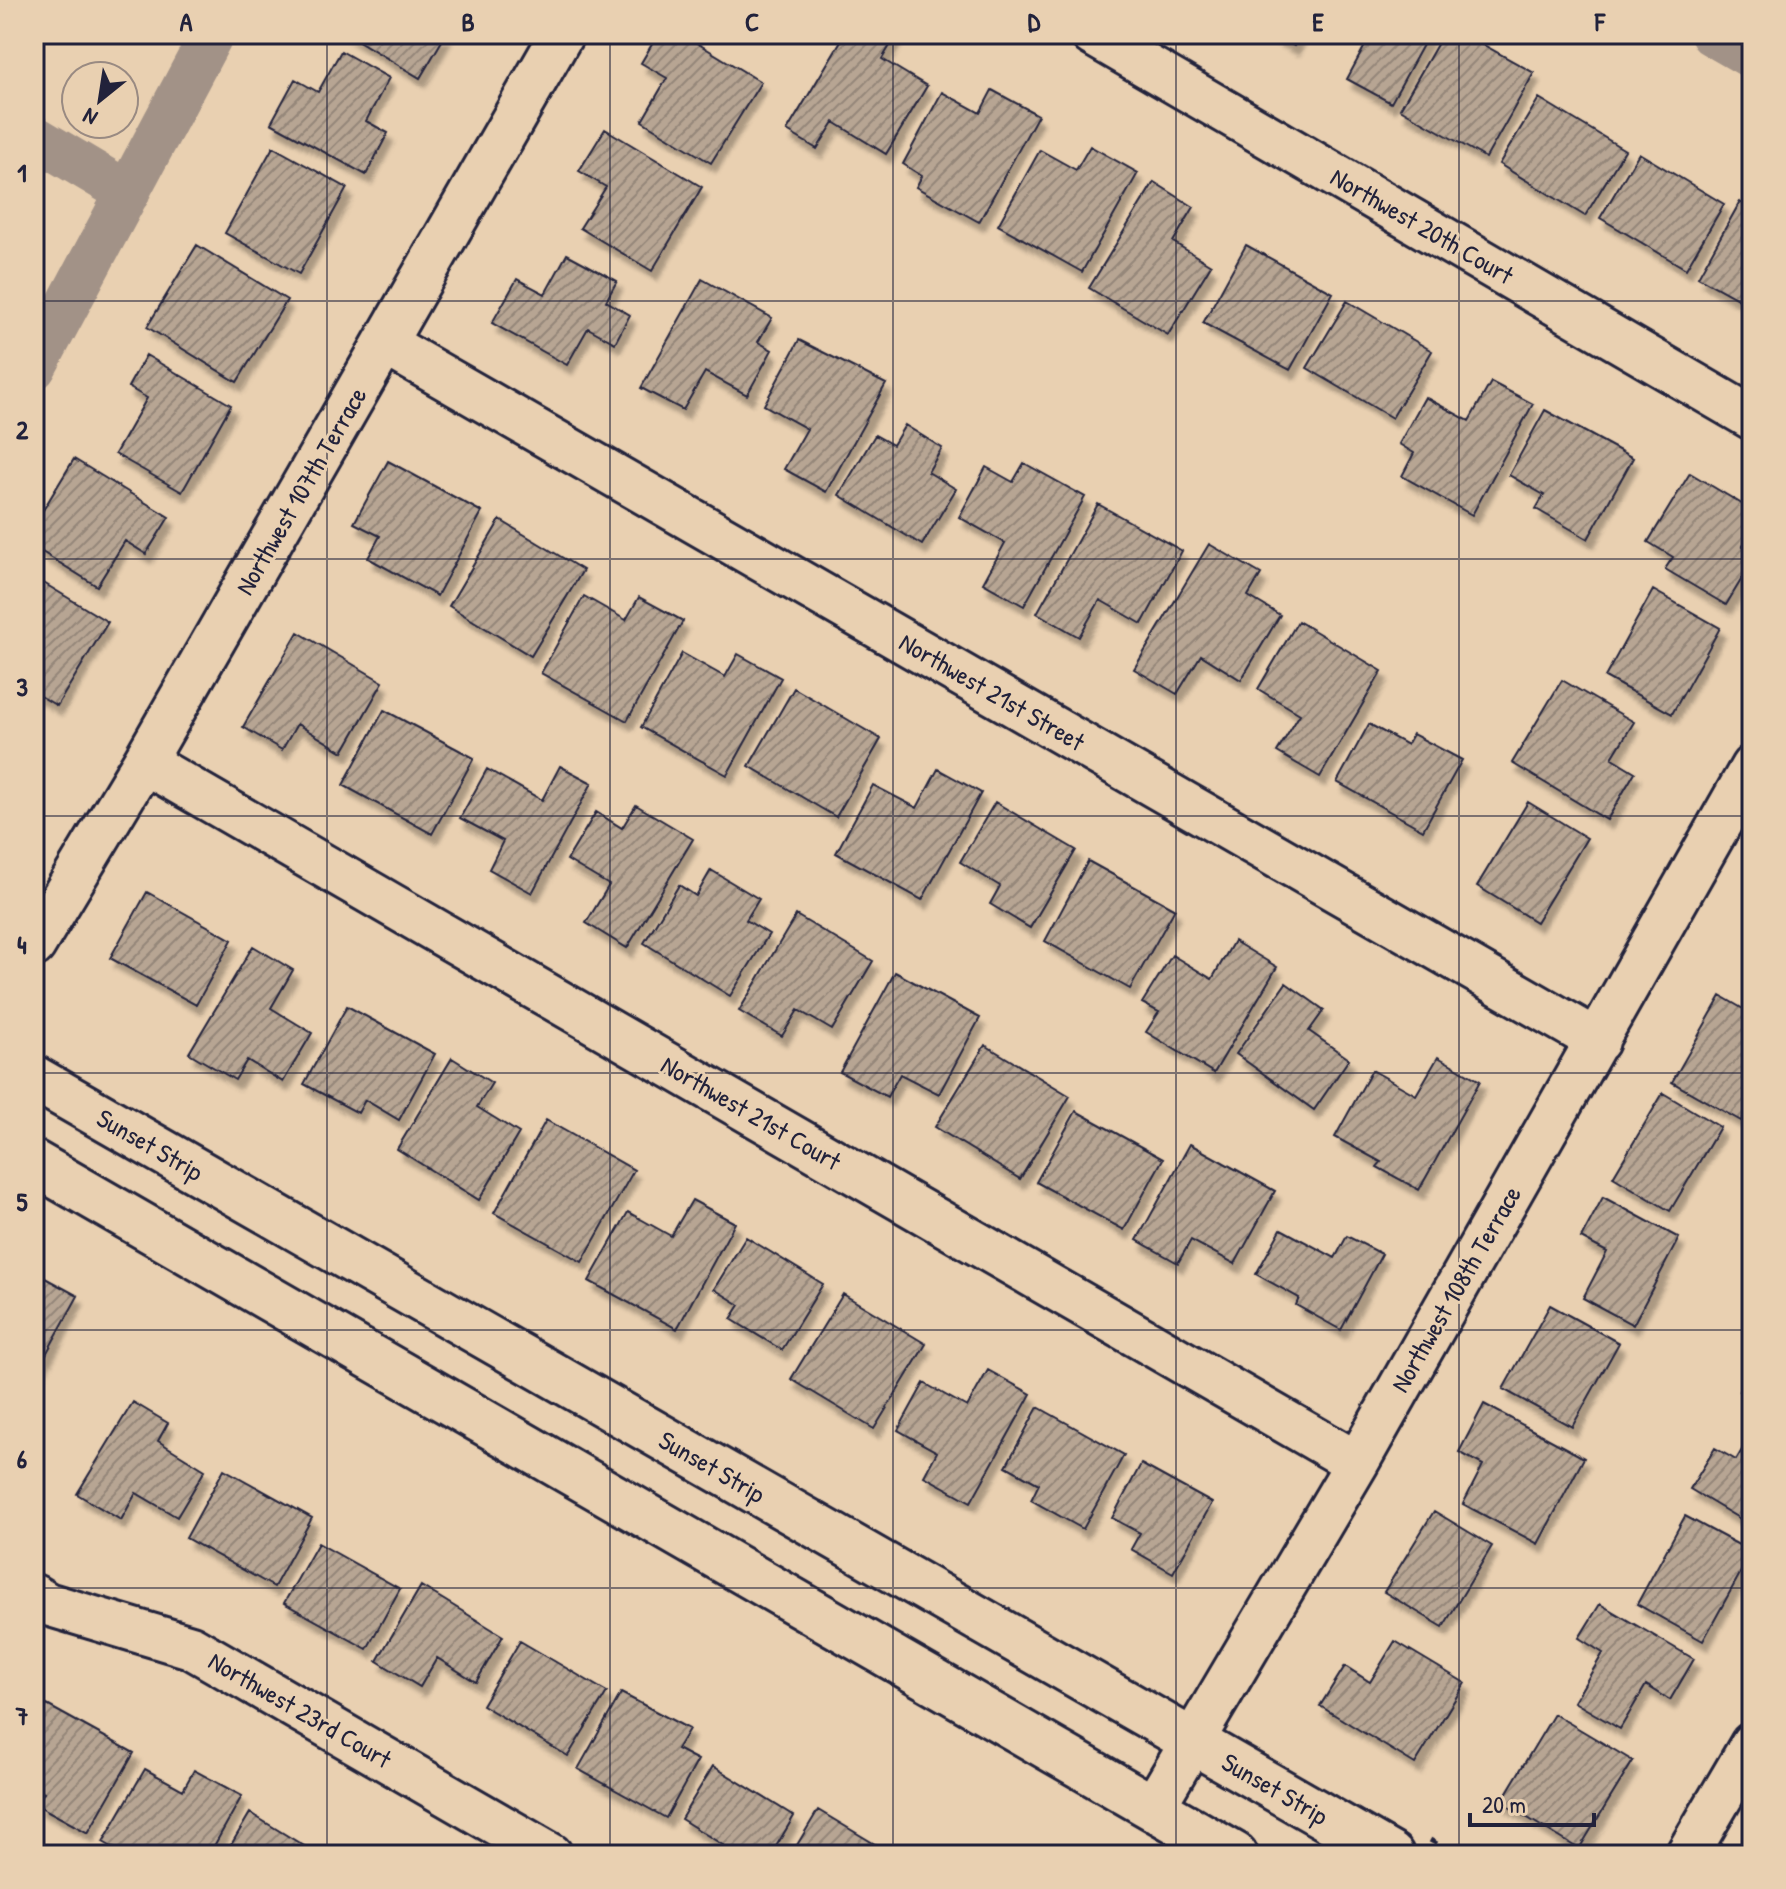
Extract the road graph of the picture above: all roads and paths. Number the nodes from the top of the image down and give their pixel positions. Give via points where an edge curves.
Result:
1 (562, 34) edge
2 (1092, 34) edge
3 (386, 344) junction
4 (1752, 418) edge
5 (144, 762) junction
6 (1752, 767) edge
7 (34, 945) edge
8 (1598, 1041) junction
9 (34, 1078) edge
10 (34, 1163) edge
11 (1357, 1463) junction
12 (34, 1596) edge
13 (1193, 1742) junction
14 (1752, 1744) edge
15 (1153, 1808) junction
16 (551, 1855) edge
17 (1235, 1855) edge
18 (1391, 1855) edge
19 (1687, 1855) edge

1 - 3 street, Northwest 107th Terrace
2 - 4 street, Northwest 20th Court
3 - 5 street, Northwest 107th Terrace
3 - 8 street, Northwest 21st Street
5 - 7 street, Northwest 107th Terrace
5 - 11 street, Northwest 21st Court
6 - 8 street, Northwest 108th Terrace
8 - 11 street, Northwest 108th Terrace
9 - 13 street, Sunset Strip
10 - 15 street
11 - 13 street, Northwest 108th Terrace
12 - 16 street, Northwest 23rd Court via 191,1647
13 - 15 street, Northwest 108th Terrace
13 - 18 street, Sunset Strip
14 - 19 street
15 - 17 street

